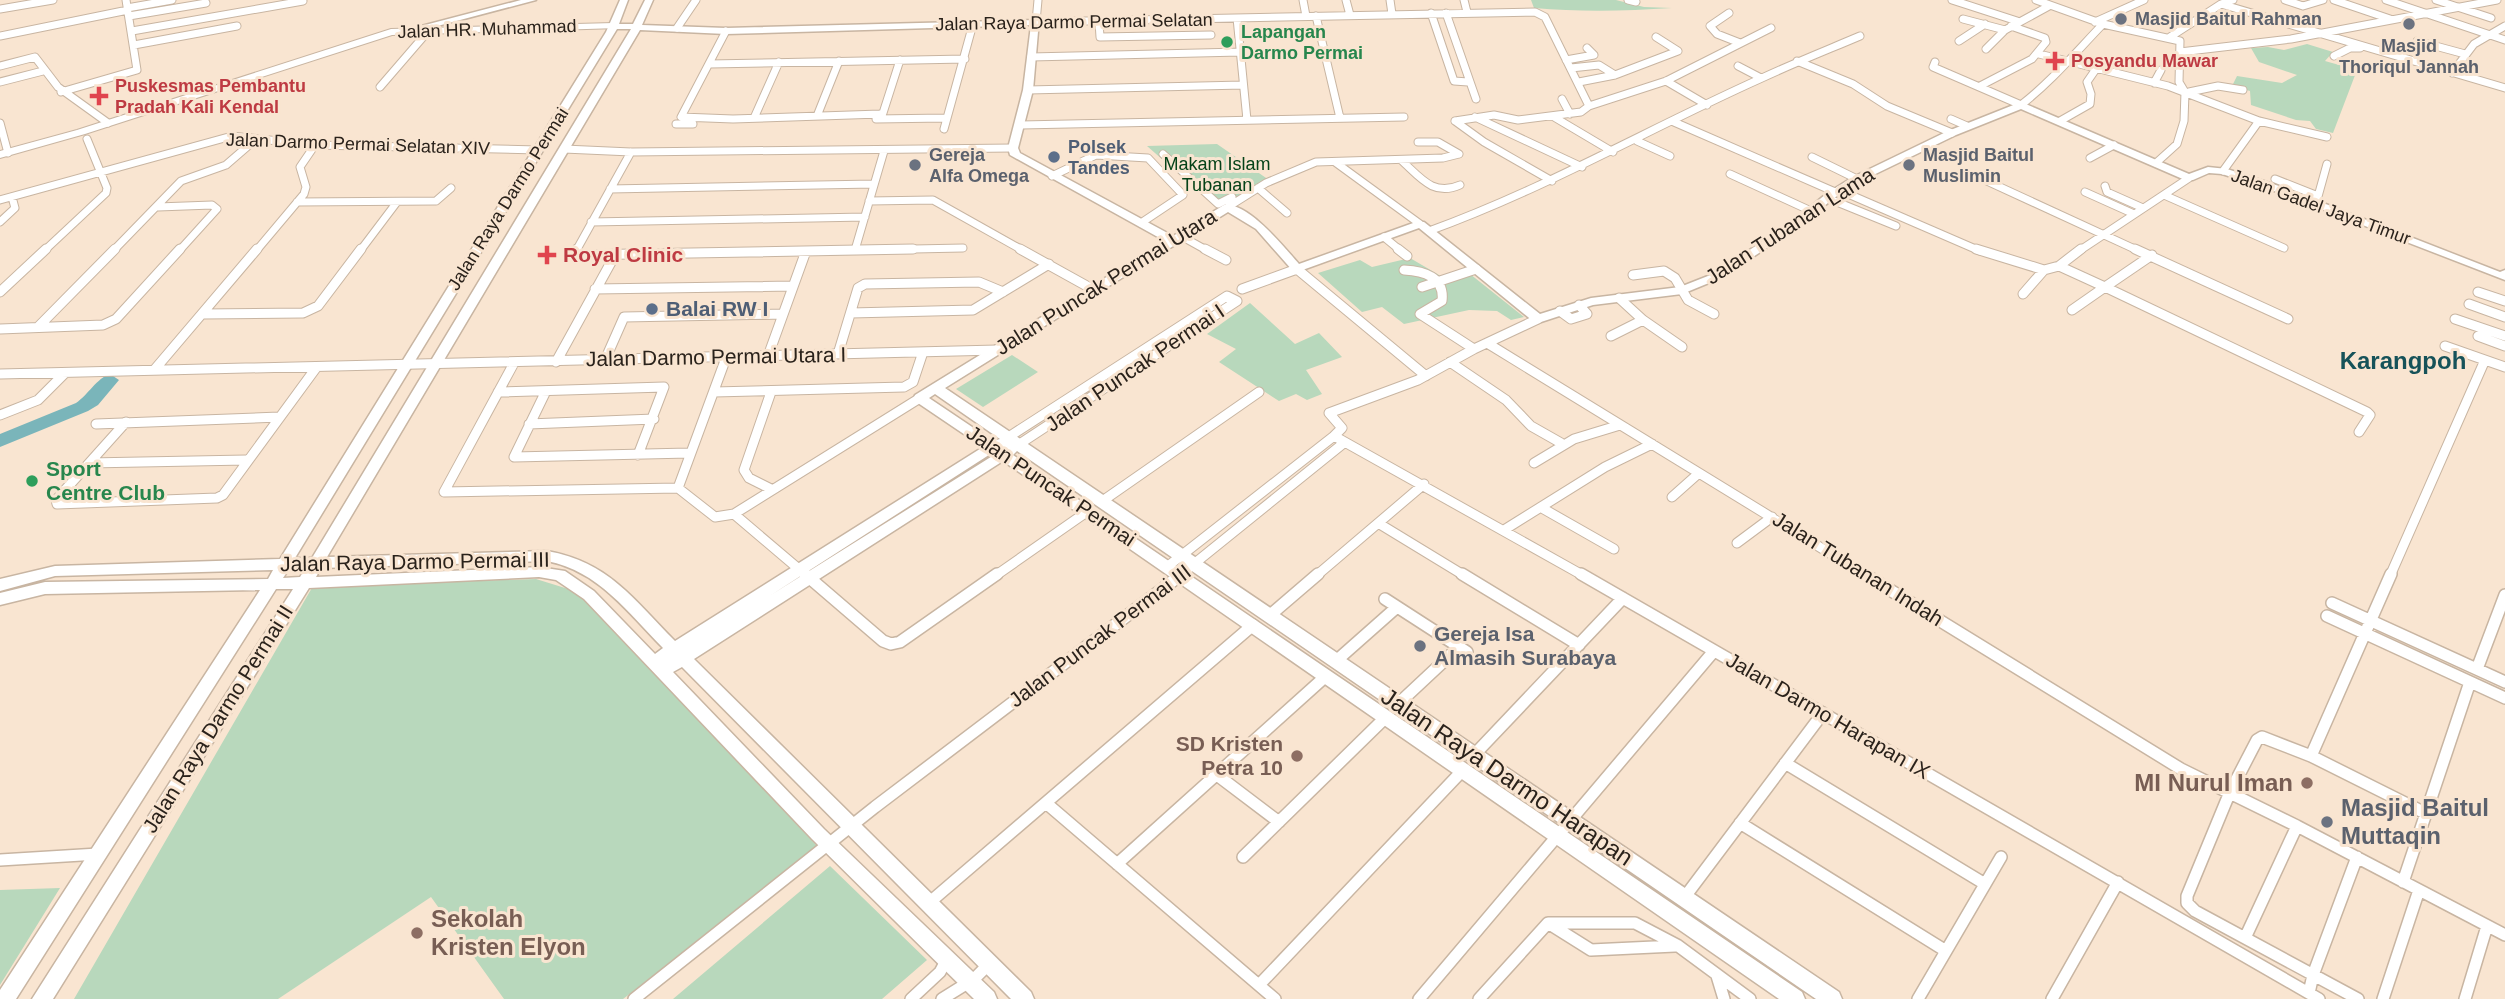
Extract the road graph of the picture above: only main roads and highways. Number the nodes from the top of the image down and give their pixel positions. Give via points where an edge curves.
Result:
1 (152, 113) junction
2 (4, 154) edge
3 (0, 162) edge

1 - 1 main road, Jalan HR. Muhammad via 375,36 411,30 612,29 397,38
1 - 2 main road, Jalan HR. Muhammad
1 - 3 main road, Jalan HR. Muhammad via 87,139

